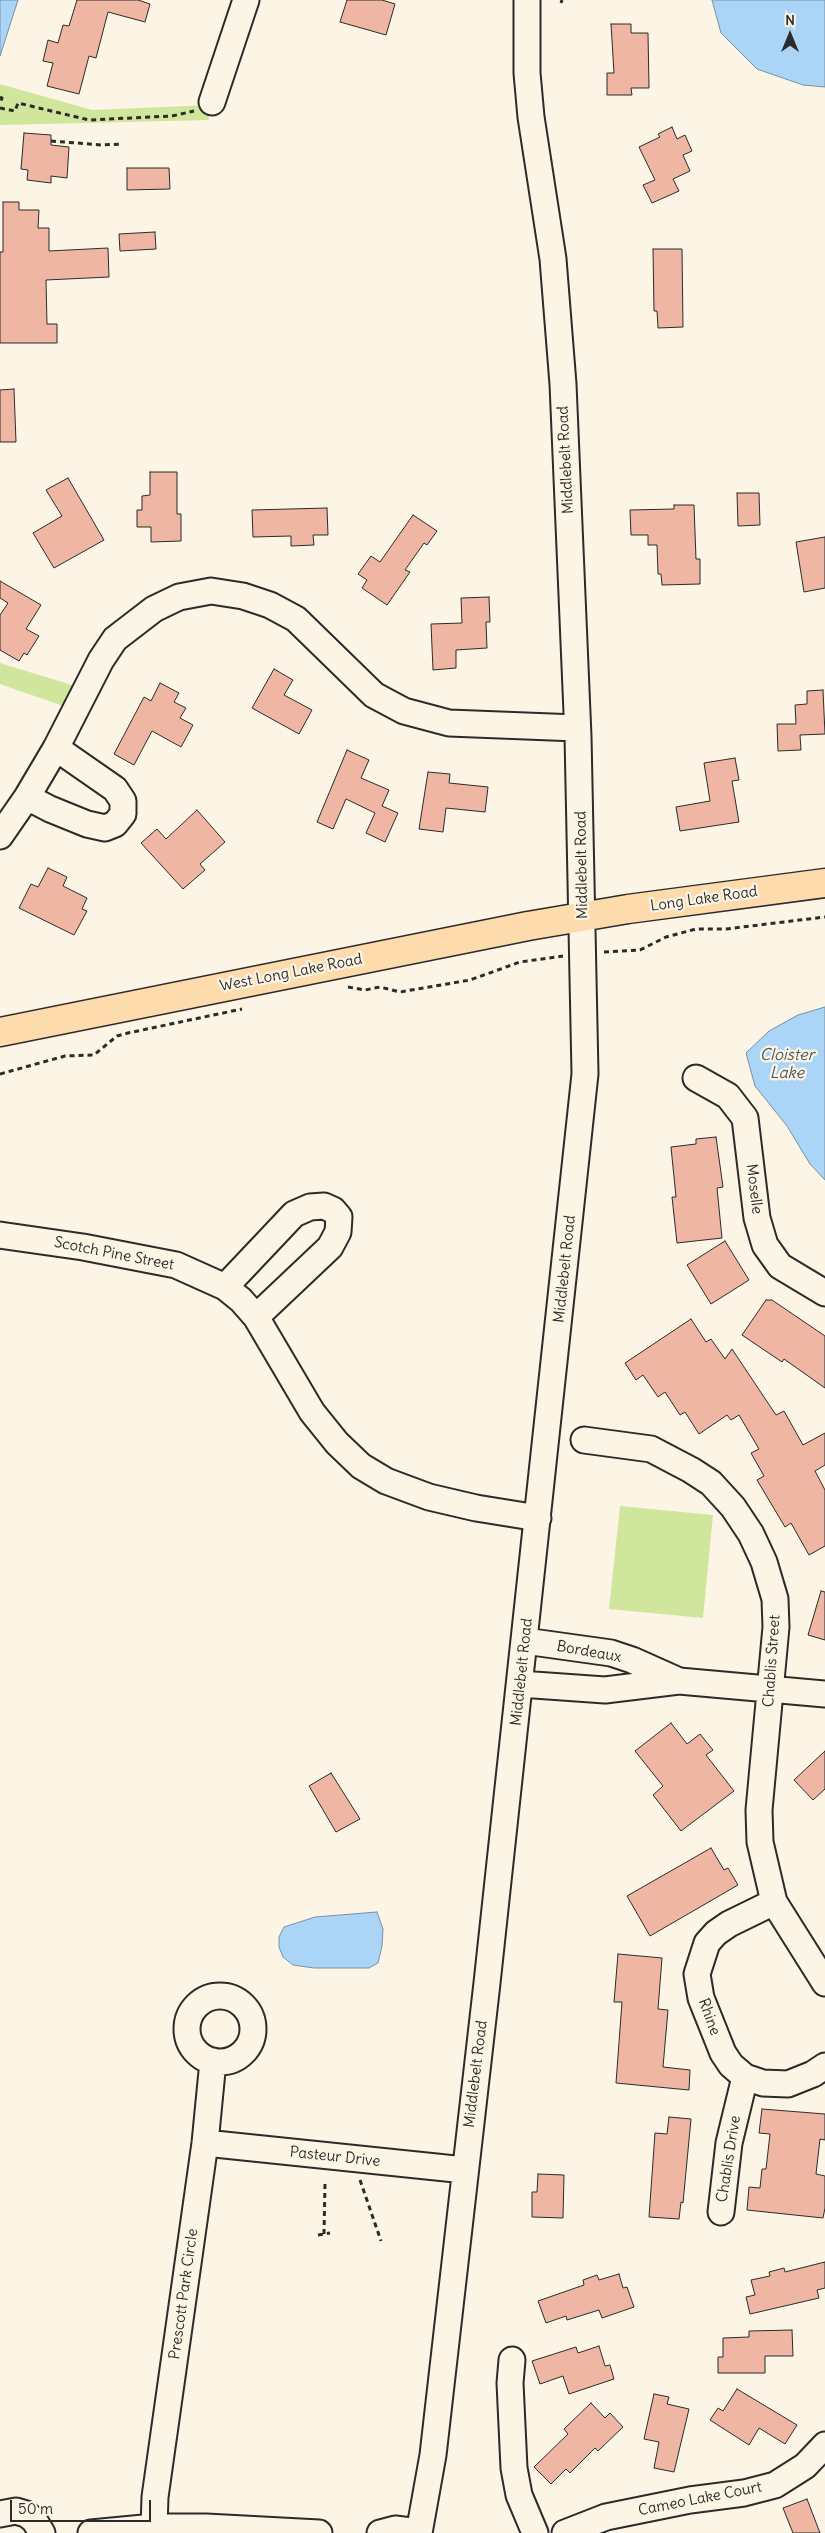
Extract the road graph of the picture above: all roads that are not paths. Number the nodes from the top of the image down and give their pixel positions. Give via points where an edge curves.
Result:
1 (246, 0) edge
2 (527, 0) edge
3 (213, 99) road end
4 (577, 728) junction
5 (56, 748) junction
6 (28, 797) junction
7 (0, 836) edge
8 (825, 883) edge
9 (583, 917) junction
10 (0, 1032) edge
11 (696, 1078) dead end
12 (0, 1235) edge
13 (225, 1287) junction
14 (825, 1293) edge
15 (256, 1318) junction
16 (584, 1440) dead end
17 (538, 1518) junction
18 (525, 1641) junction
19 (679, 1681) junction
20 (520, 1684) junction
21 (771, 1691) junction
22 (825, 1694) edge
23 (774, 1902) junction
24 (825, 1983) edge
25 (213, 2061) dead end
26 (825, 2066) edge
27 (745, 2076) junction
28 (205, 2144) junction
29 (465, 2170) junction
30 (721, 2212) dead end
31 (512, 2360) dead end
32 (825, 2445) edge
33 (0, 2514) edge
34 (154, 2527) junction
35 (419, 2532) edge
36 (42, 2533) edge
37 (91, 2533) edge
38 (319, 2533) edge
39 (380, 2533) edge
40 (535, 2533) edge
41 (565, 2533) edge

1 - 3 street
2 - 4 street, Middlebelt Road via 531,117 553,259 561,356
4 - 5 street via 449,723 404,711 374,695 296,619 244,596 211,591 179,597 154,609 116,639 101,660
4 - 9 street, Middlebelt Road
5 - 6 street
5 - 6 street via 116,788 123,801 123,814 115,824 105,828 87,824
6 - 7 street
8 - 9 main road, Long Lake Road
9 - 10 main road, West Long Lake Road
9 - 17 street, Middlebelt Road via 585,1074
11 - 14 street, Moselle via 728,1096 745,1118 757,1218 765,1245 780,1266
12 - 13 street, Scotch Pine Street via 176,1265
13 - 15 street, Scotch Pine Street
13 - 15 street via 294,1214 310,1207 324,1206 333,1210 339,1216 338,1232 330,1247
15 - 17 street, Scotch Pine Street via 312,1412 336,1443 361,1466 386,1481 429,1497
16 - 21 street, Chablis Street via 651,1449 711,1484 733,1507 764,1562 775,1600
17 - 18 street, Middlebelt Road
18 - 19 street, Bordeaux via 610,1653
18 - 20 street, Middlebelt Road
19 - 20 street, Bordeaux via 605,1690
19 - 21 street, Bordeaux
20 - 29 street, Middlebelt Road
21 - 22 street, Bordeaux
21 - 23 street, Chablis Street via 759,1810 760,1842
23 - 24 street
23 - 27 street, Rhine via 716,1933 707,1943 697,1974 701,1998 718,2042 731,2065
25 - 28 street, Prescott Park Circle
26 - 27 street, Rhine via 788,2084 763,2083
27 - 30 street, Chablis Drive via 729,2144
28 - 29 street, Pasteur Drive
28 - 34 street, Prescott Park Circle via 155,2497
29 - 35 street, Middlebelt Road via 433,2456
31 - 40 street via 514,2468 519,2496
32 - 41 street, Cameo Lake Court via 805,2466 775,2484 744,2493 606,2517
33 - 36 street via 16,2511 26,2514
34 - 37 street
34 - 38 street
35 - 39 street via 395,2529

